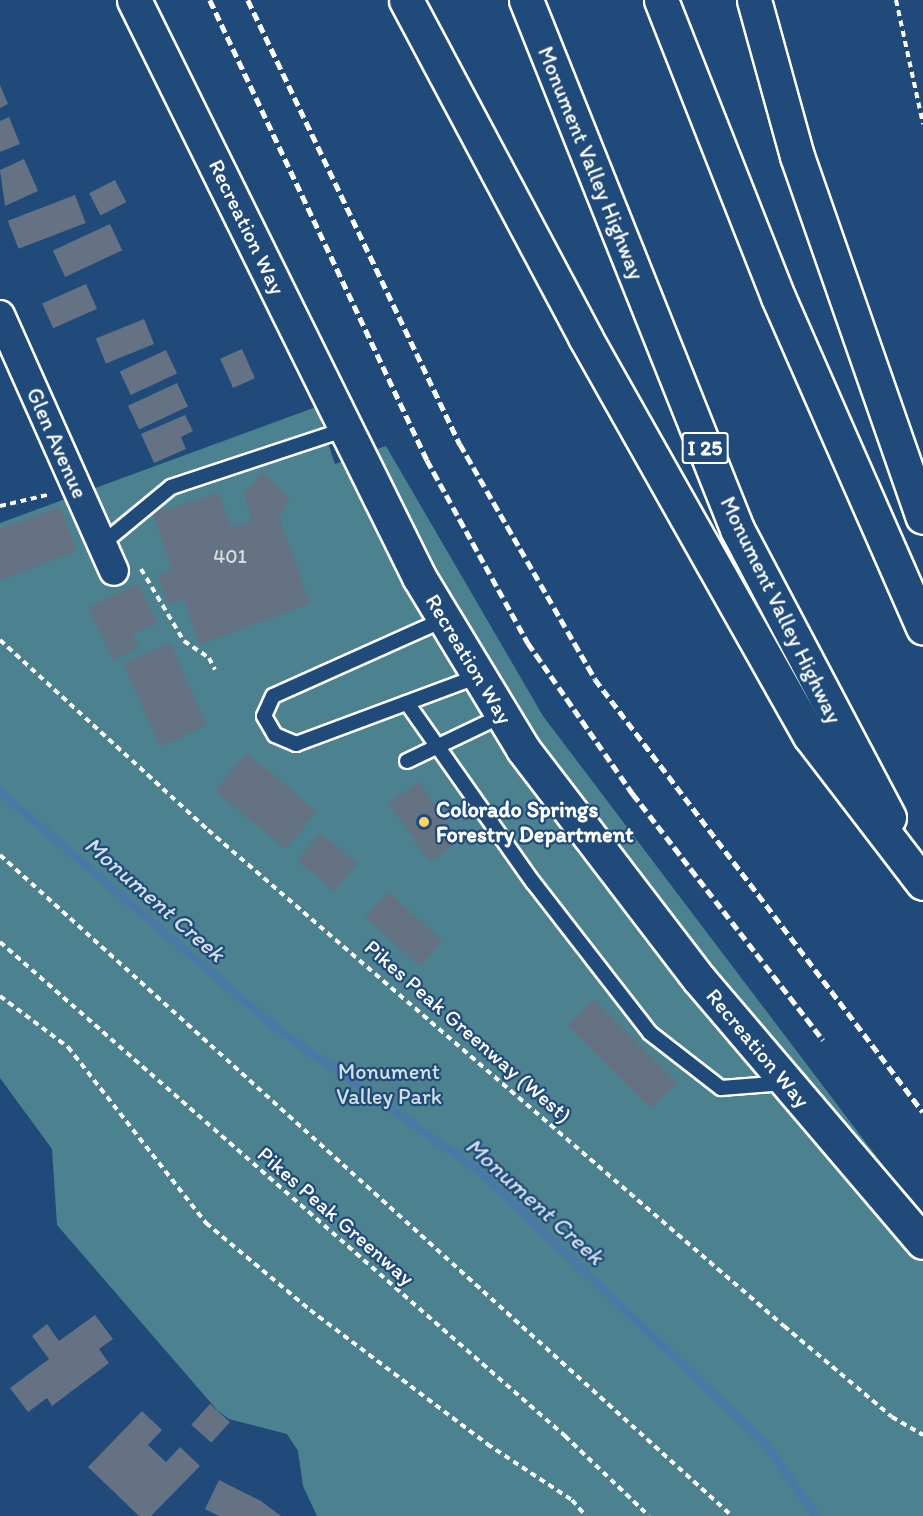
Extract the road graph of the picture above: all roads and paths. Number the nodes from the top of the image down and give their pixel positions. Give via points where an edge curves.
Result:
1 (134, 0) edge
2 (406, 0) edge
3 (526, 0) edge
4 (661, 0) edge
5 (754, 0) edge
6 (896, 0) edge
7 (923, 123) edge
8 (0, 315) edge
9 (343, 430) junction
10 (923, 517) edge
11 (110, 537) junction
12 (114, 571) dead end
13 (445, 619) junction
14 (923, 628) edge
15 (0, 640) edge
16 (215, 670) dead end
17 (479, 676) junction
18 (407, 703) junction
19 (503, 716) junction
20 (442, 746) junction
21 (407, 761) dead end
22 (0, 855) edge
23 (923, 876) edge
24 (923, 884) edge
25 (0, 942) edge
26 (0, 996) edge
27 (787, 1082) junction
28 (923, 1242) edge
29 (923, 1435) edge
30 (586, 1516) edge
31 (649, 1516) edge
32 (732, 1516) edge

1 - 9 main road, Recreation Way
2 - 24 main road via 585,337 810,736
3 - 23 main road, Monument Valley Highway / I 25 via 737,529 801,658
4 - 14 main road via 778,297
5 - 10 main road via 796,156
6 - 7 path
8 - 11 street, Glen Avenue
9 - 11 lane via 171,487
9 - 13 main road, Recreation Way
11 - 12 street, Glen Avenue
11 - 16 path via 184,642 209,658
13 - 17 main road, Recreation Way
13 - 18 lane via 273,696 264,716 275,735 296,744
15 - 29 path, Pikes Peak Greenway (West) via 207,830 784,1326 892,1416
17 - 18 lane
17 - 19 main road, Recreation Way
18 - 20 lane
19 - 20 lane
19 - 27 main road, Recreation Way via 561,803
20 - 21 lane
20 - 27 lane via 533,882 650,1033 721,1088
22 - 32 path
25 - 31 path, Pikes Peak Greenway via 556,1429
26 - 30 path via 68,1047 206,1223 310,1310 487,1444 564,1494
27 - 28 main road, Recreation Way

